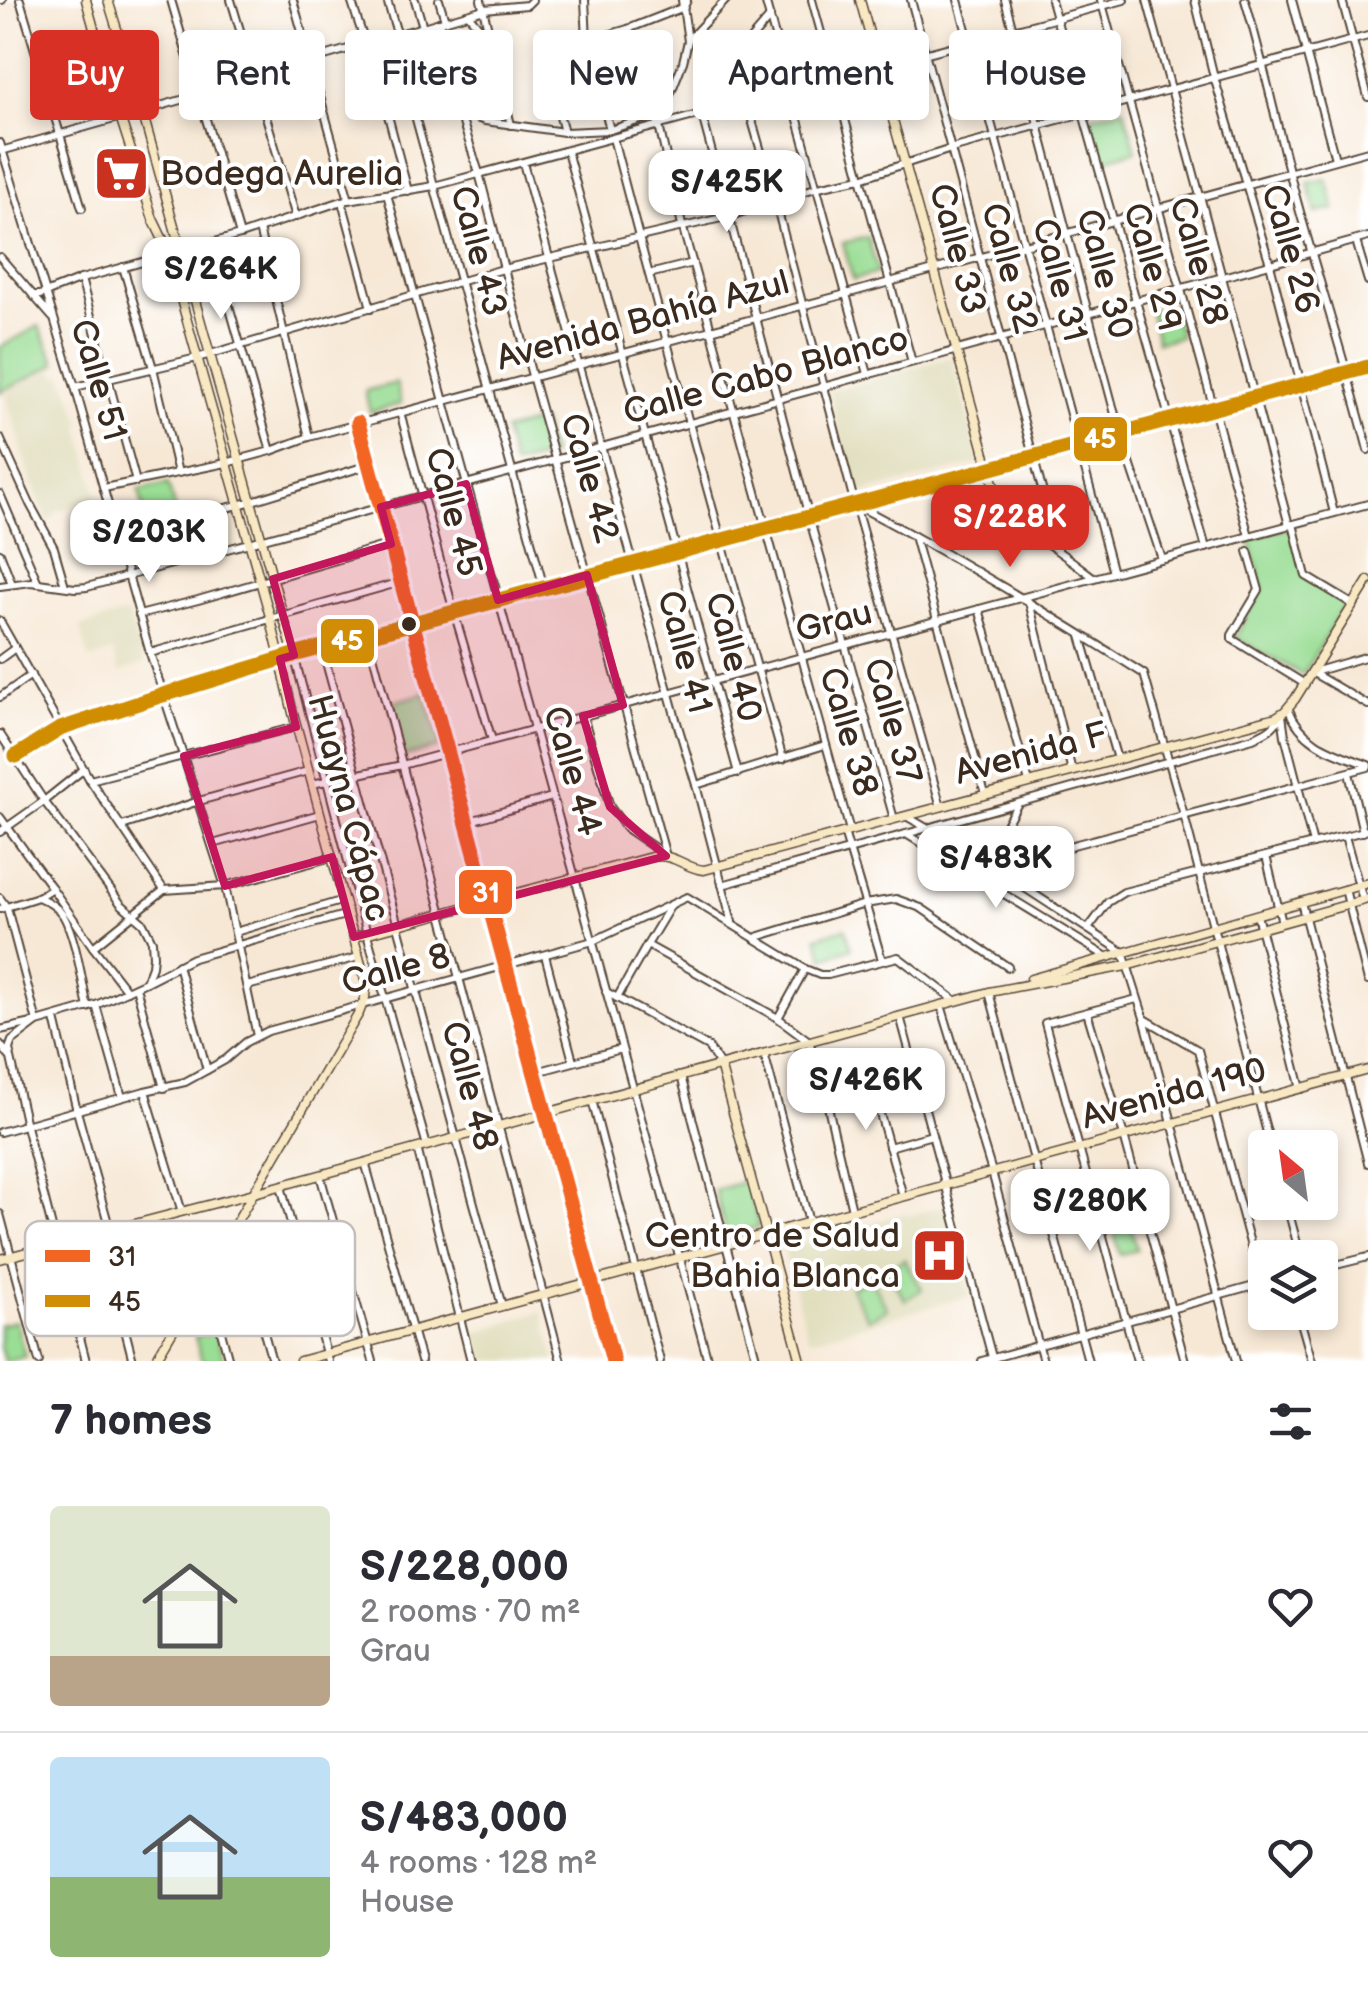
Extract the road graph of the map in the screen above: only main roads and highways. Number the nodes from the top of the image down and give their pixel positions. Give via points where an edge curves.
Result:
1 (86, 0) edge
2 (108, 0) edge
3 (860, 0) edge
4 (1368, 367) edge
5 (989, 469) junction
6 (1001, 512) road end
7 (1368, 581) edge
8 (294, 656) junction
9 (280, 659) junction
10 (1363, 884) edge
11 (1365, 900) edge
12 (354, 937) junction
13 (989, 992) junction
14 (720, 1065) junction
15 (1368, 1070) edge
16 (254, 1193) junction
17 (148, 1221) edge
18 (238, 1221) edge
19 (766, 1233) junction
20 (25, 1252) edge
21 (0, 1259) edge
22 (170, 1336) edge
23 (327, 1358) edge
24 (155, 1361) edge
25 (300, 1361) edge
26 (801, 1361) edge

1 - 9 main road, Huayna Cápac via 168,254
2 - 8 main road, Huayna Cápac
3 - 5 main road, Calle 33
4 - 5 main road
5 - 6 main road, Calle 33
5 - 8 main road
7 - 12 main road, Avenida F via 1285,711 717,866 698,870 678,859 651,857
8 - 9 main road
9 - 12 main road, Huayna Cápac
10 - 13 main road
11 - 13 main road via 1126,966
12 - 16 main road, Huayna Cápac via 366,983 363,1004
13 - 14 main road
14 - 16 main road
14 - 19 main road
15 - 19 main road, Avenida 190
16 - 17 main road
16 - 18 main road
19 - 23 main road, Avenida 190
19 - 26 main road
20 - 21 main road
22 - 24 main road
23 - 25 main road, Avenida 190

